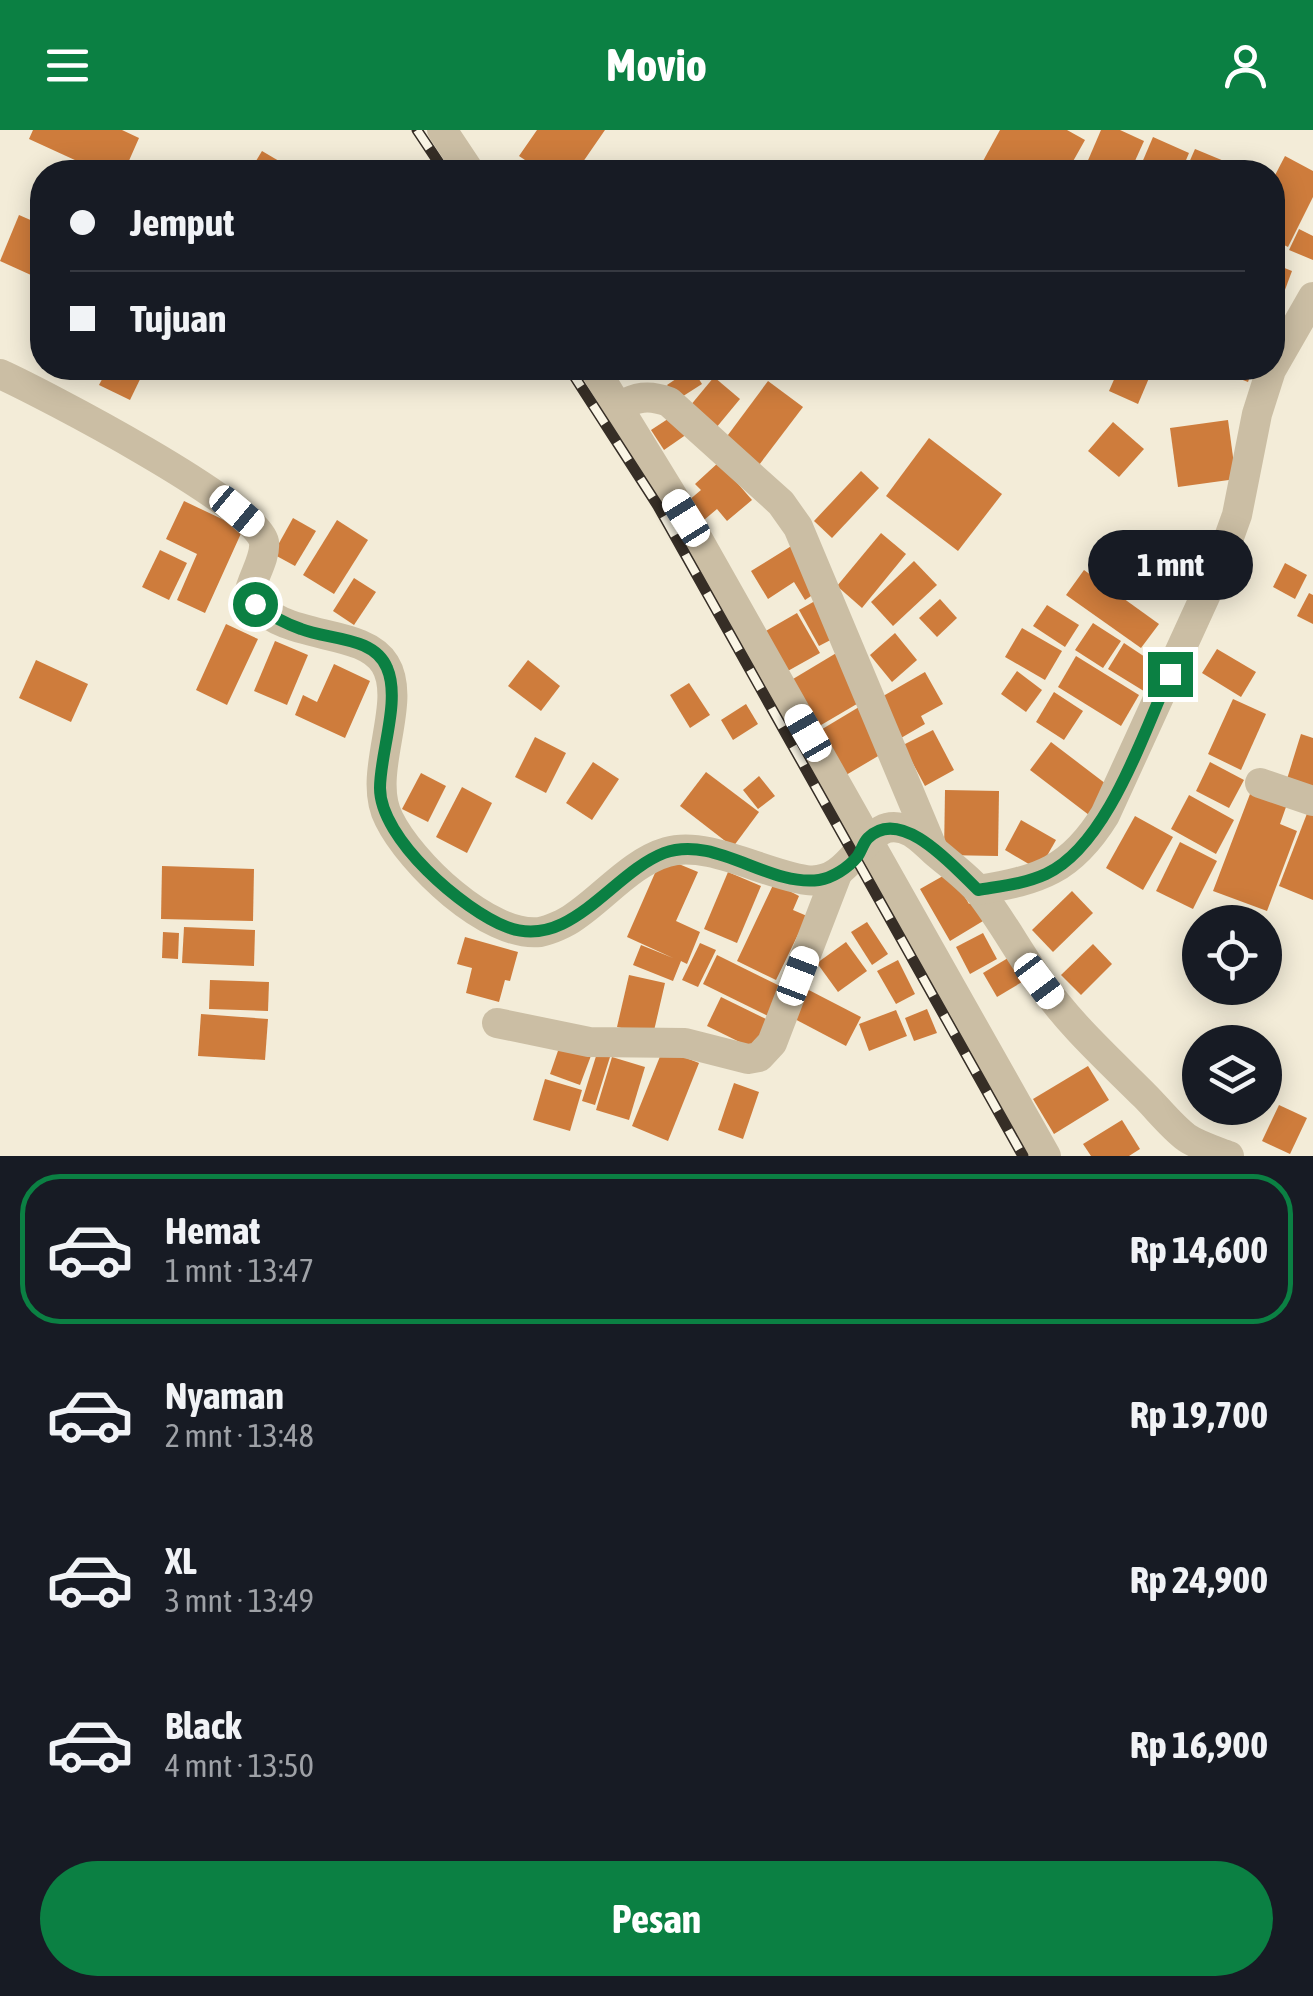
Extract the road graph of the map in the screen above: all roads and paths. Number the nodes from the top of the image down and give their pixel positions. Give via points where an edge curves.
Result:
1 (442, 130) edge
2 (462, 160) edge
3 (1313, 297) edge
4 (1285, 346) edge
5 (0, 374) edge
6 (601, 380) edge
7 (1268, 380) edge
8 (618, 407) junction
9 (1260, 783) dead end
10 (1313, 801) edge
11 (867, 838) junction
12 (934, 851) junction
13 (837, 874) junction
14 (978, 890) junction
15 (498, 1023) dead end
16 (1190, 1148) edge
17 (1046, 1156) edge
18 (1229, 1156) edge

1 - 2 street
3 - 4 street
5 - 13 street via 118,434 237,511 264,542 249,594 269,614 304,631 359,644 387,666 392,689 380,790 386,814 427,870 484,917 540,932 571,920 668,852 698,850 806,880
6 - 8 street
7 - 14 street via 1238,515 1105,815 1089,840 1048,874
8 - 11 street
8 - 12 street via 652,396 668,402 798,527
9 - 10 street
11 - 12 street via 898,826
11 - 13 street
11 - 17 street
12 - 14 street
13 - 15 street via 772,1043 760,1057 685,1043 589,1042
14 - 16 street via 1061,1011
16 - 18 street

